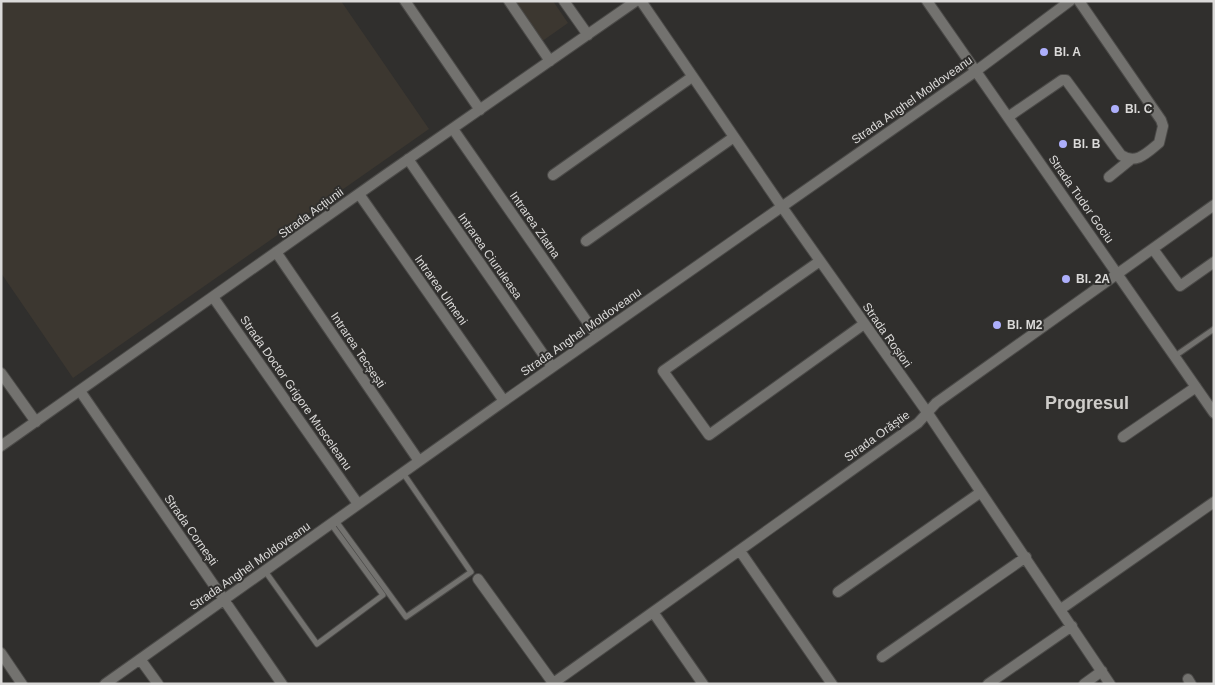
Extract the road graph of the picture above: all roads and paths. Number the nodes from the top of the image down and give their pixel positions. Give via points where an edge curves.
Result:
1 (404, 1) edge
2 (509, 1) edge
3 (564, 1) edge
4 (636, 1) edge
5 (641, 1) edge
6 (927, 1) edge
7 (1070, 1) edge
8 (1079, 1) edge
9 (588, 35) junction
10 (550, 61) junction
11 (976, 71) junction
12 (692, 77) junction
13 (480, 110) junction
14 (1008, 117) junction
15 (453, 129) junction
16 (734, 137) junction
17 (408, 159) junction
18 (1130, 160) junction
19 (553, 175) dead end
20 (1110, 177) dead end
21 (359, 194) junction
22 (1214, 205) edge
23 (782, 207) junction
24 (586, 241) dead end
25 (1153, 248) junction
26 (276, 252) junction
27 (820, 261) junction
28 (1214, 262) edge
29 (1118, 274) junction
30 (212, 297) junction
31 (864, 324) junction
32 (1214, 329) edge
33 (597, 336) junction
34 (1175, 356) junction
35 (552, 367) junction
36 (1, 373) edge
37 (1196, 387) junction
38 (80, 391) junction
39 (504, 401) junction
40 (926, 412) junction
41 (1214, 413) edge
42 (36, 422) junction
43 (1123, 437) dead end
44 (1, 446) edge
45 (419, 461) junction
46 (403, 473) junction
47 (981, 492) junction
48 (1214, 502) edge
49 (358, 504) junction
50 (333, 522) junction
51 (740, 550) junction
52 (1026, 556) junction
53 (265, 570) junction
54 (478, 579) dead end
55 (838, 592) dead end
56 (224, 600) junction
57 (1060, 609) junction
58 (653, 612) junction
59 (1072, 626) junction
60 (1, 653) edge
61 (882, 657) dead end
62 (140, 659) junction
63 (1102, 671) junction
64 (552, 683) edge
65 (22, 684) edge
66 (105, 684) edge
67 (158, 684) edge
68 (282, 684) edge
69 (703, 684) edge
70 (832, 684) edge
71 (988, 684) edge
72 (1084, 684) edge
73 (1110, 684) edge

1 - 13 street
2 - 10 street
3 - 9 street
4 - 9 street, Strada Acțiunii
5 - 12 street, Strada Roșiori
6 - 11 street, Strada Tudor Gociu
7 - 11 street, Strada Anghel Moldoveanu
8 - 18 street via 1163,126 1159,143 1139,158
9 - 10 street, Strada Acțiunii
10 - 13 street, Strada Acțiunii
11 - 14 street, Strada Tudor Gociu
11 - 23 street, Strada Anghel Moldoveanu
12 - 16 street, Strada Roșiori
12 - 19 street
13 - 15 street, Strada Acțiunii
14 - 18 street via 1066,80 1121,155
14 - 29 street, Strada Tudor Gociu
15 - 17 street, Strada Acțiunii
15 - 33 street, Intrarea Zlatna
16 - 23 street, Strada Roșiori
16 - 24 street
17 - 21 street, Strada Acțiunii
17 - 35 street, Intrarea Ciuruleasa
18 - 20 street
21 - 26 street, Strada Acțiunii
21 - 39 street, Intrarea Ulmeni
22 - 25 street, Strada Orăștie
23 - 27 street, Strada Roșiori
23 - 33 street, Strada Anghel Moldoveanu
25 - 28 street via 1180,286
25 - 29 street, Strada Orăștie
26 - 30 street, Strada Acțiunii
26 - 45 street, Intrarea Tecșești
27 - 31 street, Strada Roșiori
27 - 31 street via 663,371 708,434
29 - 34 street, Strada Tudor Gociu
29 - 40 street, Strada Orăștie
30 - 38 street, Strada Acțiunii
30 - 49 street, Strada Doctor Grigore Musceleanu
31 - 40 street, Strada Roșiori
32 - 34 lane
33 - 35 street, Strada Anghel Moldoveanu
34 - 37 street, Strada Tudor Gociu
35 - 39 street, Strada Anghel Moldoveanu
36 - 42 street
37 - 41 street, Strada Tudor Gociu
37 - 43 street
38 - 42 street, Strada Acțiunii
38 - 56 street, Strada Cornești
39 - 45 street, Strada Anghel Moldoveanu
40 - 47 street, Strada Roșiori
40 - 51 street, Strada Orăștie via 918,423
42 - 44 street, Strada Acțiunii
45 - 46 street, Strada Anghel Moldoveanu
46 - 49 street, Strada Anghel Moldoveanu
46 - 50 lane via 471,572 406,617
47 - 52 street, Strada Roșiori
47 - 55 street
48 - 57 street
49 - 50 street, Strada Anghel Moldoveanu
50 - 53 street, Strada Anghel Moldoveanu
50 - 53 lane via 383,595 317,644
51 - 58 street, Strada Orăștie
51 - 70 street
52 - 57 street, Strada Roșiori
52 - 61 street
53 - 56 street, Strada Anghel Moldoveanu
54 - 64 street
56 - 62 street, Strada Anghel Moldoveanu
56 - 68 street, Strada Cornești
57 - 59 street, Strada Roșiori
58 - 64 street, Strada Orăștie
58 - 69 street
59 - 63 street, Strada Roșiori
59 - 71 street
60 - 65 street
62 - 66 street, Strada Anghel Moldoveanu
62 - 67 street
63 - 72 street
63 - 73 street, Strada Roșiori

